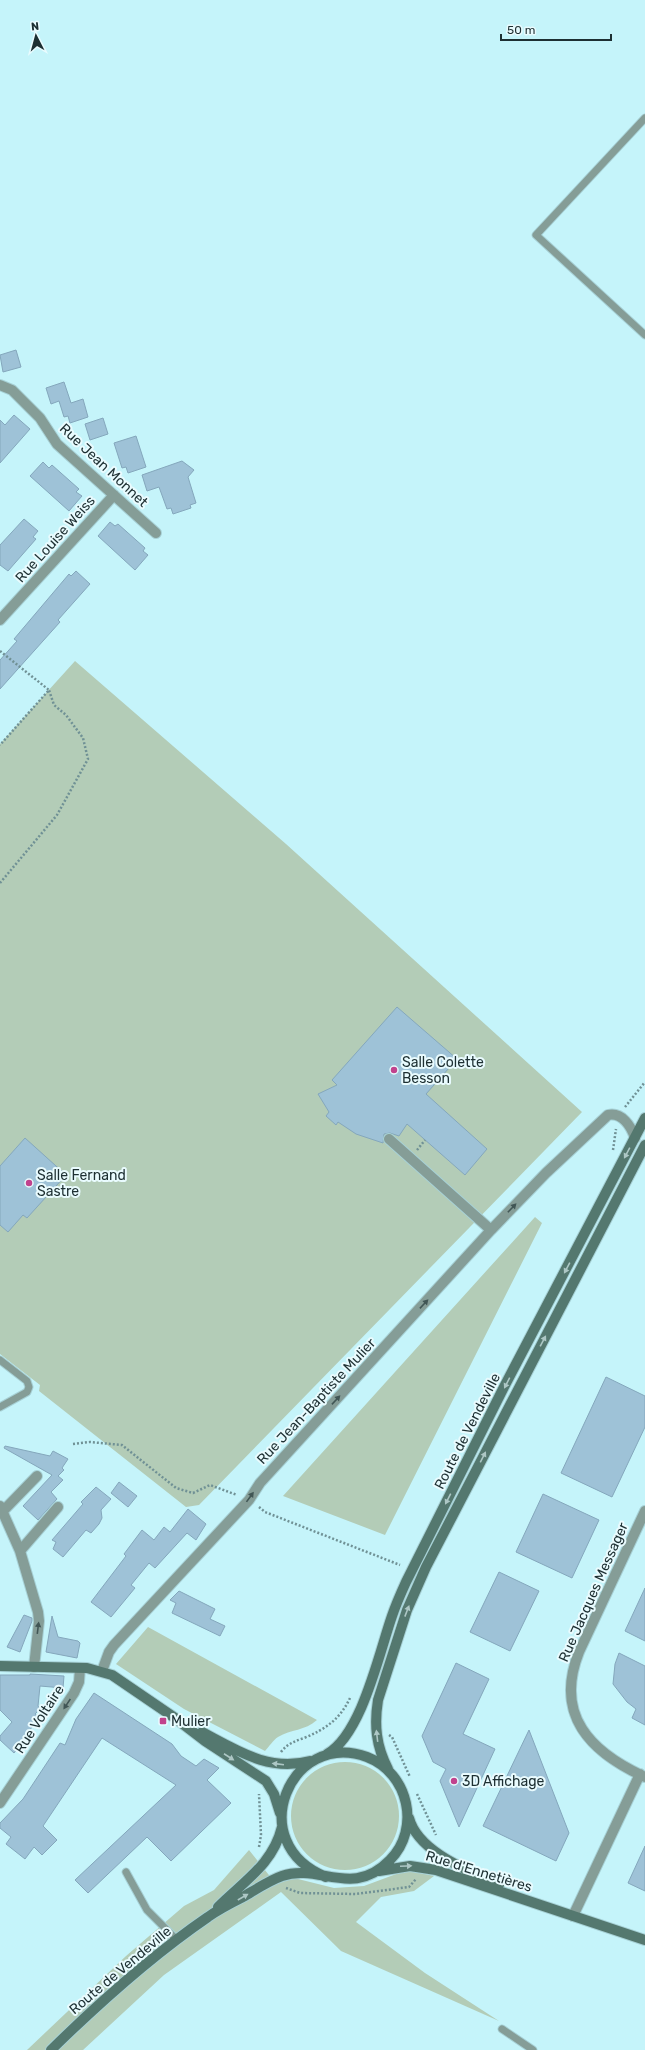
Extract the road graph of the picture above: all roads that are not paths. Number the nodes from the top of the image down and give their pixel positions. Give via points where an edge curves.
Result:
1 (645, 118) edge
2 (645, 335) edge
3 (0, 385) edge
4 (114, 495) junction
5 (156, 533) dead end
6 (0, 620) edge
7 (645, 1118) edge
8 (635, 1138) junction
9 (389, 1139) dead end
10 (645, 1145) edge
11 (491, 1230) junction
12 (0, 1360) edge
13 (0, 1407) edge
14 (36, 1476) dead end
15 (58, 1506) dead end
16 (1, 1508) edge
17 (645, 1511) edge
18 (20, 1551) junction
19 (0, 1666) edge
20 (34, 1666) junction
21 (80, 1668) junction
22 (102, 1671) junction
23 (175, 1718) junction
24 (319, 1759) junction
25 (390, 1772) junction
26 (643, 1776) edge
27 (0, 1803) edge
28 (408, 1814) junction
29 (282, 1823) junction
30 (126, 1872) dead end
31 (368, 1875) junction
32 (326, 1877) junction
33 (535, 1902) junction
34 (209, 1916) junction
35 (573, 1916) junction
36 (177, 1940) junction
37 (645, 1940) edge
38 (502, 2029) dead end
39 (51, 2050) edge
40 (533, 2050) edge

1 - 2 lane via 536,235
3 - 4 street, Rue Jean Monnet via 12,390 38,415 54,440
4 - 5 street, Rue Jean Monnet
4 - 6 street, Rue Louise Weiss
7 - 8 main road, Route de Vendeville
11 -> 8 street, Rue Jean-Baptiste Mulier via 606,1116 614,1114 622,1117
8 -> 24 main road, Route de Vendeville via 504,1387 406,1582 352,1725 342,1742
9 - 11 street
25 -> 10 main road, Route de Vendeville via 379,1748 376,1730 378,1700 417,1588
22 -> 11 street, Rue Jean-Baptiste Mulier via 111,1648 249,1500 260,1483
12 - 13 lane via 27,1381 29,1387 27,1392
14 - 16 street
15 - 18 street
16 - 18 street
17 - 26 street, Rue Jacques Messager via 579,1652 572,1673 571,1687 577,1718 593,1744 610,1758
20 -> 18 street via 39,1621
19 - 20 main road
20 - 21 main road
21 - 22 main road
21 -> 27 street, Rue Voltaire via 79,1682 74,1693
22 - 23 main road
24 -> 23 main road via 292,1765 268,1763 246,1755
23 -> 29 main road via 266,1781 274,1794
24 - 25 main road via 342,1753 355,1754 374,1760
24 - 29 main road via 299,1773 290,1784 282,1804
25 - 28 main road via 404,1794
26 - 35 street, Rue Jacques Messager
28 - 31 main road via 406,1831 395,1854 383,1866
28 - 33 main road, Rue d'Ennetières via 414,1831 431,1849 478,1876
29 - 32 main road via 288,1844 297,1858 310,1869
29 - 34 main road via 279,1840 267,1860
30 - 36 lane via 147,1910
31 - 32 main road via 343,1880
31 -> 33 main road, Rue d'Ennetières via 398,1866 422,1867
34 -> 32 main road via 281,1876 301,1873
33 - 35 main road, Rue d'Ennetières
34 - 36 main road, Route de Vendeville
35 - 37 main road, Rue d'Ennetières
36 - 39 main road, Route de Vendeville via 110,1995
38 - 40 lane

